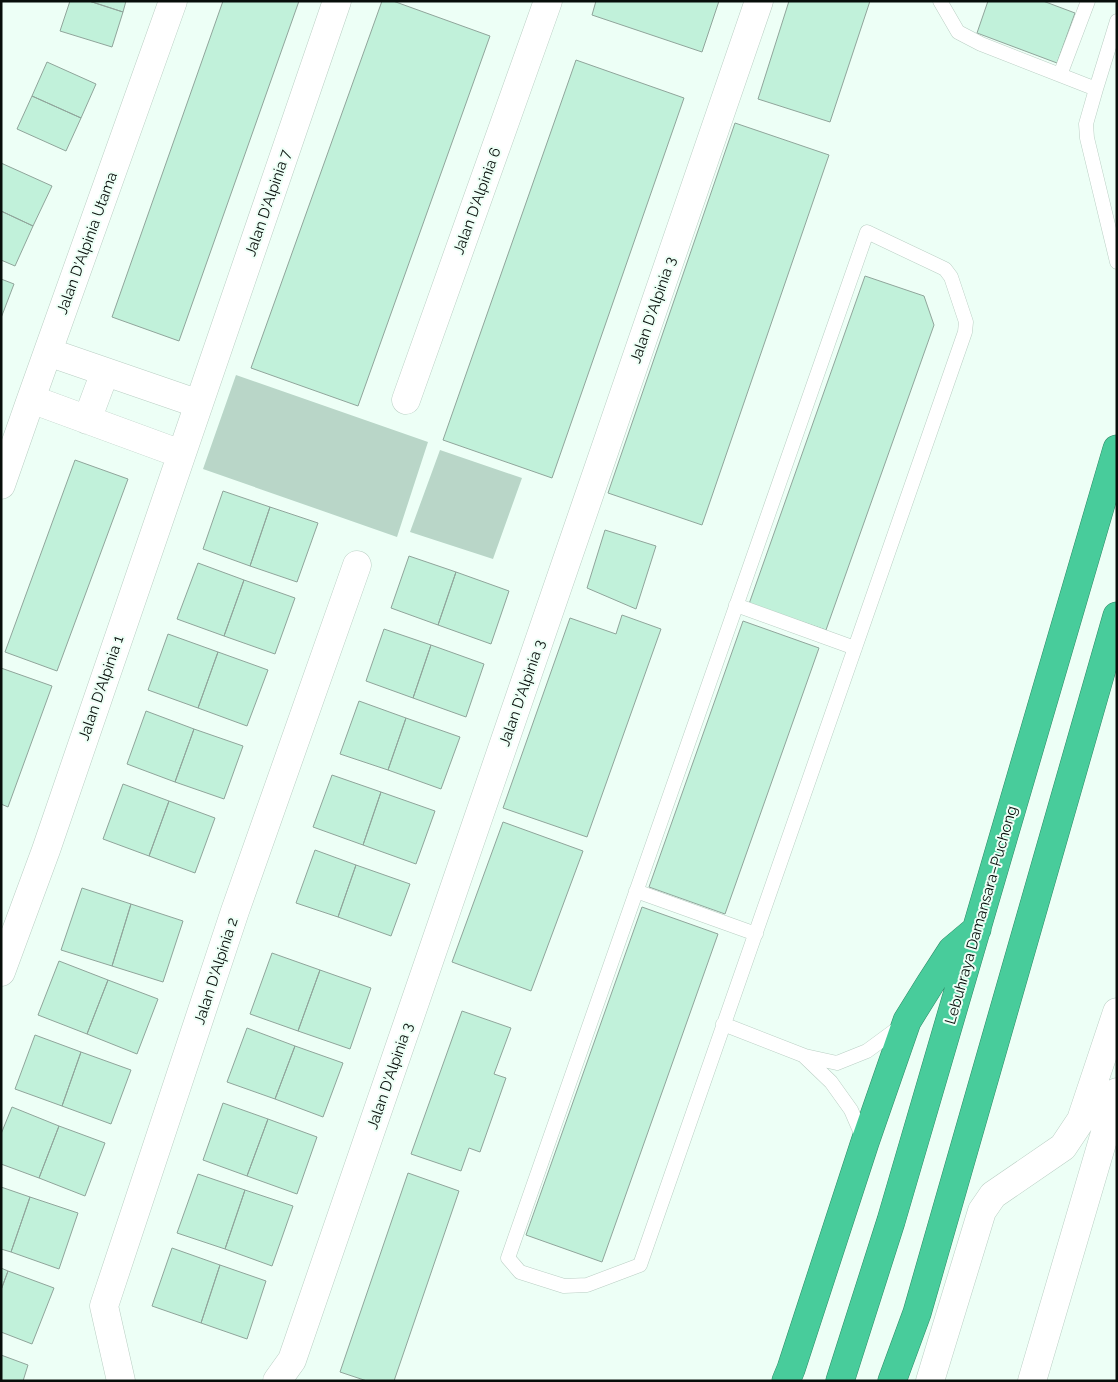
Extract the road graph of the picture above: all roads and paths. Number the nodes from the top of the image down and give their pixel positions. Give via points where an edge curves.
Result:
1 (173, 1) edge
2 (338, 1) edge
3 (548, 1) edge
4 (759, 1) edge
5 (940, 1) edge
6 (1088, 1) edge
7 (1117, 21) edge
8 (1060, 75) junction
9 (1096, 89) junction
10 (1117, 262) edge
11 (48, 352) junction
12 (105, 372) junction
13 (30, 399) junction
14 (406, 400) dead end
15 (199, 404) junction
16 (87, 420) junction
17 (1117, 449) edge
18 (181, 454) junction
19 (1, 484) edge
20 (357, 565) dead end
21 (736, 605) junction
22 (1117, 616) edge
23 (855, 648) junction
24 (636, 891) junction
25 (977, 929) junction
26 (756, 934) junction
27 (1, 972) edge
28 (1117, 1012) edge
29 (908, 1021) junction
30 (723, 1024) junction
31 (805, 1056) junction
32 (1117, 1092) edge
33 (1112, 1122) edge
34 (865, 1142) junction
35 (917, 1313) junction
36 (121, 1381) edge
37 (277, 1381) edge
38 (786, 1381) edge
39 (840, 1381) edge
40 (892, 1381) edge
41 (913, 1381) edge
42 (930, 1381) edge
43 (1032, 1381) edge

1 - 11 street, Jalan D'Alpinia Utama
2 - 15 street, Jalan D'Alpinia 7
3 - 14 street, Jalan D'Alpinia 6
4 - 37 street, Jalan D'Alpinia 3 via 292,1360
5 - 8 lane via 958,32
6 - 8 lane
7 - 9 lane
8 - 9 lane
9 - 10 lane via 1086,124 1087,138
11 - 12 street
11 - 13 street, Jalan D'Alpinia Utama
12 - 15 street
12 - 16 street
13 - 16 street
13 - 19 street, Jalan D'Alpinia Utama
15 - 18 street, Jalan D'Alpinia 1
16 - 18 street
17 - 25 highway, Lebuhraya Damansara–Puchong
18 - 27 street, Jalan D'Alpinia 1
20 - 36 street, Jalan D'Alpinia 2 via 235,911 104,1306
21 - 23 lane
21 - 23 lane via 866,232 945,268 966,322
21 - 24 lane
22 - 35 highway
23 - 26 lane
24 - 26 lane
24 - 30 lane via 508,1258 520,1272 564,1286 587,1285 640,1265
25 - 29 highway via 952,950
25 - 39 highway, Lebuhraya Damansara–Puchong
26 - 30 lane
28 - 42 street via 1081,1120 1064,1147 993,1195 982,1210
29 - 31 lane via 866,1051 837,1063
29 - 34 highway
30 - 31 lane
31 - 34 lane via 831,1082 851,1110
32 - 33 street
33 - 43 street
34 - 38 highway
35 - 40 highway
35 - 41 highway

